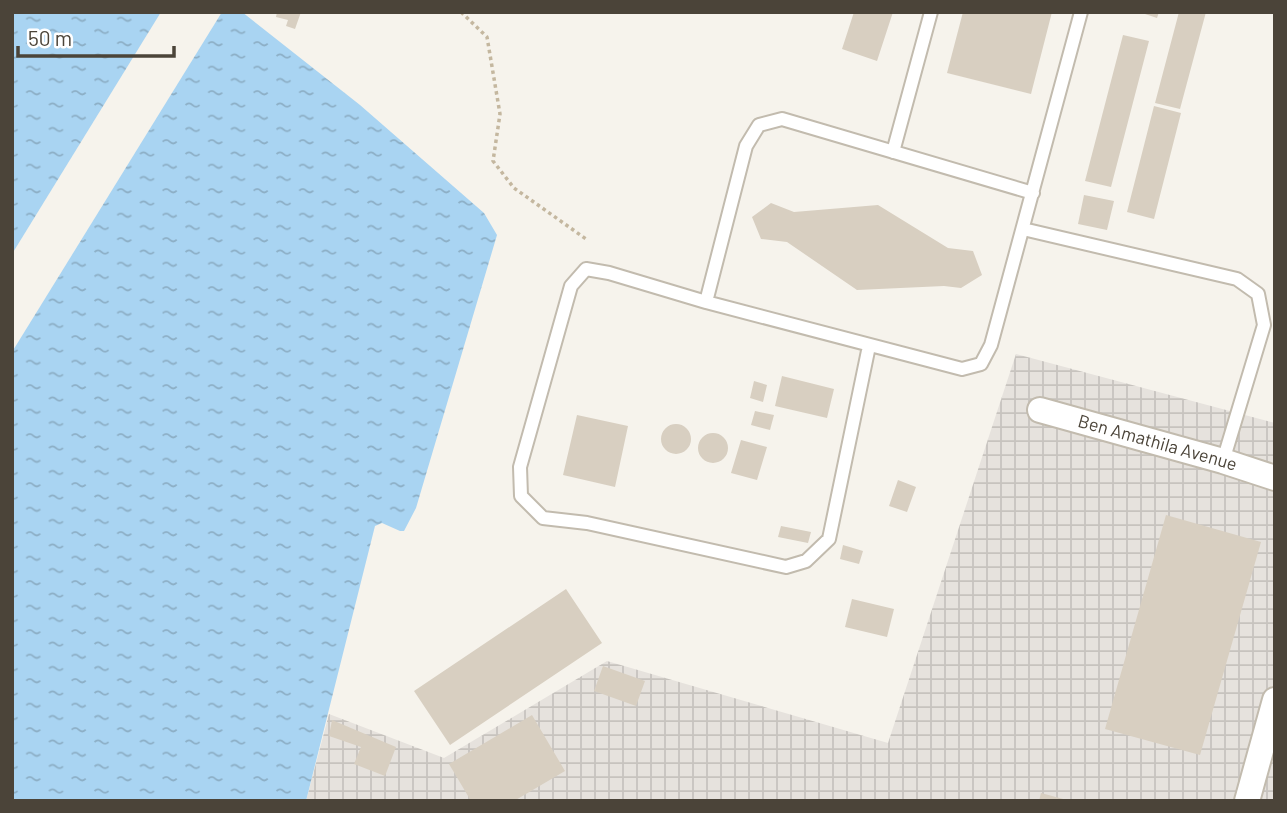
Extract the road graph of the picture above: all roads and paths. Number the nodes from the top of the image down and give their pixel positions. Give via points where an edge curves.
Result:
1 (461, 12) edge
2 (932, 12) edge
3 (1081, 12) edge
4 (893, 152) junction
5 (1033, 193) junction
6 (1023, 229) junction
7 (586, 239) dead end
8 (706, 302) junction
9 (869, 346) junction
10 (1040, 410) dead end
11 (1223, 461) junction
12 (1275, 478) edge
13 (1275, 700) edge
14 (1247, 801) edge

1 - 7 path via 487,37 500,114 493,160 513,188
2 - 4 lane
3 - 5 lane
4 - 5 lane
4 - 8 lane via 782,119 760,125 746,146
5 - 6 lane
6 - 9 lane via 991,345 981,364 962,369
6 - 11 lane via 1237,279 1258,294 1264,326
8 - 9 lane
8 - 9 lane via 586,269 571,286 520,467 521,496 543,518 587,523 786,567 806,561 829,539
10 - 11 street, Ben Amathila Avenue
11 - 12 street, Ben Amathila Avenue
13 - 14 street

